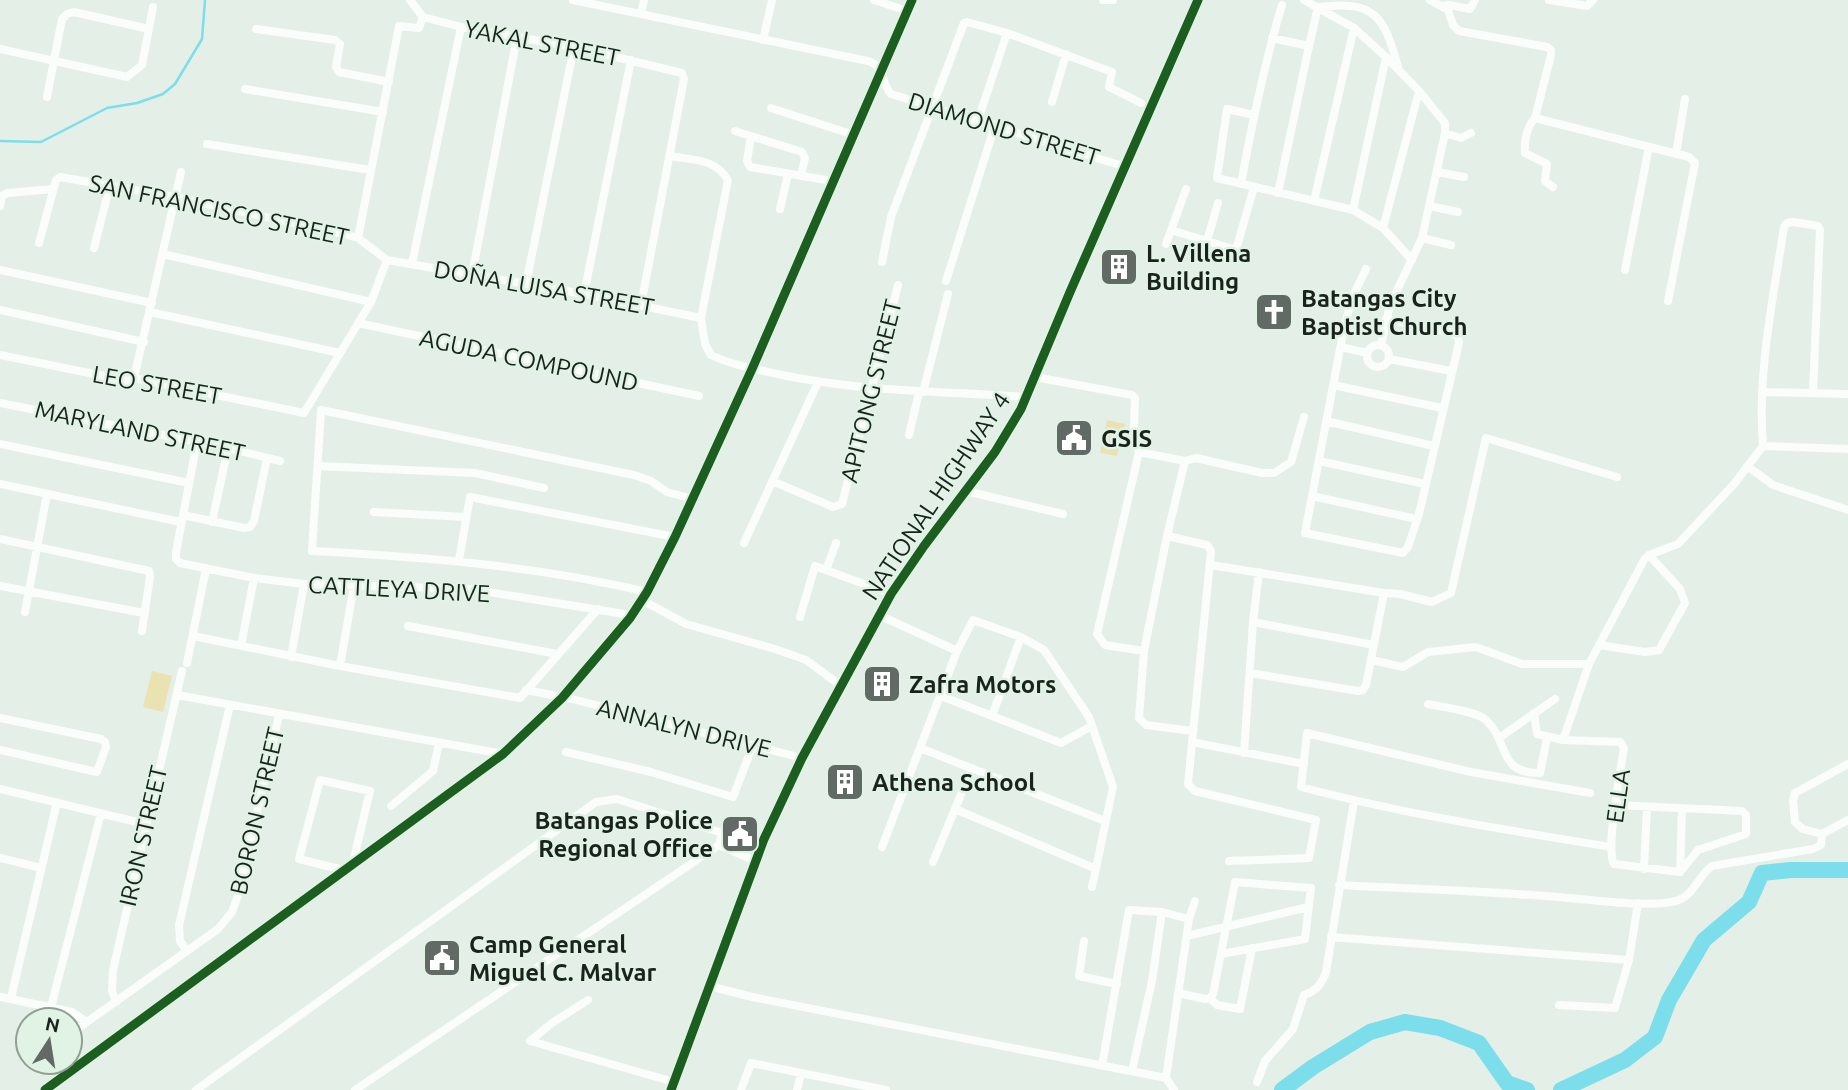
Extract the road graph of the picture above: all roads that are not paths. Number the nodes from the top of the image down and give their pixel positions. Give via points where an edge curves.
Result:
1 (410, 0) edge
2 (573, 0) edge
3 (644, 0) edge
4 (772, 0) edge
5 (912, 0) edge
6 (1103, 0) edge
7 (1113, 0) edge
8 (1198, 0) edge
9 (1304, 0) edge
10 (1430, 0) edge
11 (1475, 0) edge
12 (1549, 0) edge
13 (1593, 0) edge
14 (880, 1) edge
15 (1282, 5) dead end
16 (1442, 6) junction
17 (153, 7) dead end
18 (1318, 7) junction
19 (907, 11) junction
20 (641, 14) junction
21 (423, 17) junction
22 (461, 27) junction
23 (1354, 28) junction
24 (256, 29) dead end
25 (149, 30) junction
26 (1007, 33) junction
27 (517, 37) junction
28 (1272, 38) junction
29 (763, 40) junction
30 (1309, 46) junction
31 (574, 47) junction
32 (0, 49) edge
33 (1066, 54) junction
34 (1387, 57) junction
35 (54, 59) junction
36 (631, 60) junction
37 (882, 69) junction
38 (1399, 70) junction
39 (388, 82) junction
40 (245, 89) dead end
41 (1419, 91) junction
42 (47, 97) dead end
43 (1685, 99) dead end
44 (1052, 102) dead end
45 (1146, 106) junction
46 (771, 108) dead end
47 (930, 108) junction
48 (383, 112) junction
49 (1254, 116) junction
50 (1535, 118) junction
51 (978, 120) junction
52 (995, 125) junction
53 (735, 131) dead end
54 (1471, 133) dead end
55 (1445, 134) junction
56 (854, 135) junction
57 (751, 136) junction
58 (207, 144) dead end
59 (1649, 147) junction
60 (1676, 153) junction
61 (669, 156) junction
62 (1126, 167) junction
63 (370, 170) junction
64 (181, 172) dead end
65 (1437, 172) junction
66 (788, 174) junction
67 (802, 176) junction
68 (1464, 177) dead end
69 (832, 181) junction
70 (1241, 184) junction
71 (110, 185) junction
72 (1254, 187) junction
73 (1553, 187) dead end
74 (53, 189) junction
75 (1186, 189) dead end
76 (1278, 193) junction
77 (175, 197) junction
78 (1314, 201) junction
79 (1218, 203) dead end
80 (0, 206) edge
81 (1429, 206) junction
82 (780, 209) dead end
83 (1353, 210) junction
84 (1458, 212) dead end
85 (1383, 228) junction
86 (1171, 230) junction
87 (358, 238) junction
88 (1422, 238) junction
89 (1207, 241) junction
90 (38, 243) dead end
91 (1167, 244) dead end
92 (1451, 245) dead end
93 (94, 248) dead end
94 (163, 254) junction
95 (387, 260) junction
96 (1412, 260) junction
97 (882, 262) dead end
98 (412, 264) junction
99 (1366, 269) dead end
100 (0, 270) edge
101 (1625, 270) dead end
102 (472, 275) junction
103 (946, 281) dead end
104 (526, 284) junction
105 (898, 285) dead end
106 (584, 294) junction
107 (948, 294) dead end
108 (1668, 301) dead end
109 (371, 302) junction
110 (152, 303) junction
111 (641, 305) junction
112 (0, 310) edge
113 (150, 313) junction
114 (701, 318) junction
115 (1386, 320) junction
116 (358, 323) junction
117 (144, 342) junction
118 (1381, 345) junction
119 (1341, 347) junction
120 (340, 353) junction
121 (1367, 353) junction
122 (0, 355) edge
123 (1389, 359) junction
124 (752, 369) junction
125 (1451, 371) junction
126 (1035, 377) junction
127 (134, 378) junction
128 (818, 382) junction
129 (1334, 385) junction
130 (871, 389) junction
131 (921, 392) junction
132 (1762, 392) junction
133 (1813, 392) junction
134 (1848, 394) edge
135 (699, 396) dead end
136 (1027, 397) junction
137 (0, 403) edge
138 (1442, 408) junction
139 (1304, 417) dead end
140 (1326, 421) junction
141 (909, 435) dead end
142 (197, 442) junction
143 (0, 444) edge
144 (1433, 446) junction
145 (1763, 446) junction
146 (228, 448) junction
147 (1848, 449) edge
148 (1139, 452) junction
149 (267, 458) junction
150 (280, 461) dead end
151 (1185, 461) junction
152 (1319, 461) junction
153 (318, 466) junction
154 (1747, 466) junction
155 (1617, 477) dead end
156 (772, 481) junction
157 (189, 483) junction
158 (0, 484) edge
159 (1425, 484) junction
160 (544, 488) dead end
161 (966, 491) junction
162 (47, 494) junction
163 (1312, 496) junction
164 (693, 499) junction
165 (1848, 510) edge
166 (374, 512) dead end
167 (1063, 514) dead end
168 (466, 517) junction
169 (182, 518) junction
170 (1416, 519) junction
171 (212, 522) junction
172 (1167, 536) junction
173 (675, 537) junction
174 (0, 539) edge
175 (744, 543) dead end
176 (836, 543) dead end
177 (38, 546) junction
178 (1649, 555) junction
179 (459, 560) junction
180 (1211, 565) junction
181 (206, 569) junction
182 (826, 569) junction
183 (1259, 572) junction
184 (254, 578) junction
185 (304, 584) junction
186 (354, 585) junction
187 (0, 586) edge
188 (29, 591) junction
189 (647, 592) junction
190 (1384, 593) junction
191 (891, 594) junction
192 (642, 600) junction
193 (598, 609) junction
194 (25, 612) dead end
195 (144, 613) junction
196 (624, 614) dead end
197 (879, 615) junction
198 (800, 617) dead end
199 (1253, 622) junction
200 (408, 626) dead end
201 (142, 631) dead end
202 (193, 636) junction
203 (1021, 637) junction
204 (1374, 645) junction
205 (1599, 645) junction
206 (241, 646) junction
207 (957, 651) junction
208 (1144, 651) junction
209 (557, 654) junction
210 (290, 657) junction
211 (1371, 660) junction
212 (187, 663) dead end
213 (1589, 664) junction
214 (340, 666) junction
215 (182, 671) dead end
216 (1250, 673) junction
217 (840, 685) junction
218 (526, 690) junction
219 (177, 695) junction
220 (940, 696) junction
221 (562, 698) junction
222 (1555, 699) dead end
223 (1428, 704) dead end
224 (230, 705) junction
225 (1534, 713) junction
226 (279, 715) junction
227 (992, 716) junction
228 (0, 718) edge
229 (1090, 727) junction
230 (1193, 731) junction
231 (1499, 738) junction
232 (1547, 738) junction
233 (1563, 740) junction
234 (1192, 741) junction
235 (439, 743) junction
236 (753, 745) junction
237 (920, 748) junction
238 (0, 750) edge
239 (566, 752) dead end
240 (1244, 753) junction
241 (503, 754) junction
242 (802, 758) junction
243 (1304, 764) junction
244 (1848, 764) edge
245 (972, 768) junction
246 (0, 789) edge
247 (1590, 793) dead end
248 (1354, 801) junction
249 (57, 802) junction
250 (1615, 805) junction
251 (391, 806) dead end
252 (1647, 808) junction
253 (956, 809) junction
254 (1682, 810) junction
255 (101, 813) junction
256 (1848, 820) edge
257 (1105, 821) junction
258 (145, 824) junction
259 (722, 833) junction
260 (1822, 834) junction
261 (719, 845) junction
262 (882, 847) dead end
263 (1611, 847) junction
264 (761, 848) junction
265 (0, 858) edge
266 (756, 861) junction
267 (1229, 861) dead end
268 (353, 862) junction
269 (933, 862) dead end
270 (41, 868) junction
271 (1094, 868) junction
272 (1644, 869) junction
273 (343, 870) junction
274 (1680, 872) junction
275 (1339, 885) junction
276 (1092, 887) dead end
277 (1195, 901) dead end
278 (1638, 903) junction
279 (1308, 907) junction
280 (1162, 912) junction
281 (1189, 919) junction
282 (1225, 927) junction
283 (1187, 936) junction
284 (1331, 937) junction
285 (1084, 941) dead end
286 (1252, 948) junction
287 (186, 950) junction
288 (1221, 954) junction
289 (1629, 960) junction
290 (1116, 984) junction
291 (709, 986) junction
292 (1178, 993) junction
293 (1, 997) edge
294 (10, 998) junction
295 (1210, 998) junction
296 (587, 1000) dead end
297 (116, 1002) junction
298 (1559, 1005) dead end
299 (46, 1006) edge
300 (51, 1006) edge
301 (84, 1020) edge
302 (87, 1022) junction
303 (84, 1024) edge
304 (1102, 1066) junction
305 (1132, 1071) junction
306 (801, 1074) junction
307 (1166, 1078) junction
308 (1257, 1082) dead end
309 (672, 1086) edge
310 (846, 1086) edge
311 (45, 1090) edge
312 (196, 1090) edge
313 (355, 1090) edge
314 (741, 1090) edge
315 (797, 1090) edge
316 (886, 1090) edge
317 (1174, 1090) edge

1 - 21 street
2 - 20 street, DIAMOND STREET
3 - 20 street
4 - 29 street
5 - 19 street
6 - 7 street
8 - 45 main road, NATIONAL HIGHWAY 4
9 - 18 street
10 - 16 street
11 - 16 street via 1470,9
12 - 13 street via 1580,6
14 - 19 street
15 - 28 street
16 - 50 street via 1459,31 1550,50
17 - 25 street
18 - 23 street
18 - 30 street
18 - 38 street via 1357,5 1373,12 1389,36
19 - 37 street
20 - 29 street, DIAMOND STREET
21 - 22 street, YAKAL STREET
21 - 39 street via 419,28 399,26
22 - 27 street, YAKAL STREET
22 - 98 street
23 - 34 street
23 - 78 street
24 - 39 street via 335,40 340,44 339,72
25 - 35 street via 142,65 127,77
25 - 35 street via 67,14
26 - 33 street
26 - 47 street via 964,23
26 - 51 street
27 - 31 street, YAKAL STREET
27 - 102 street
28 - 30 street
28 - 49 street
29 - 37 street, DIAMOND STREET via 868,61
30 - 76 street
31 - 36 street, YAKAL STREET
31 - 104 street
32 - 35 street
33 - 44 street
33 - 45 street via 1112,72 1109,87
34 - 38 street
34 - 83 street
35 - 42 street
36 - 61 street, YAKAL STREET via 682,73
36 - 106 street
37 - 47 street, DIAMOND STREET via 885,88 891,94
37 - 56 street
38 - 41 street
39 - 48 street
40 - 48 street
41 - 55 street via 1445,123
41 - 85 street
43 - 60 street
45 - 62 main road, NATIONAL HIGHWAY 4
46 - 56 street
47 - 51 street, DIAMOND STREET
47 - 97 street via 891,217
48 - 63 street
49 - 70 street
49 - 70 street via 1227,109 1217,178
50 - 59 street
50 - 73 street via 1525,153 1547,164 1545,181
51 - 52 street, DIAMOND STREET
52 - 62 street, DIAMOND STREET
52 - 103 street
53 - 57 street
54 - 55 street via 1461,138
55 - 65 street
56 - 69 street
57 - 66 street via 747,165
57 - 67 street via 802,152
58 - 63 street
59 - 60 street
59 - 101 street
60 - 108 street via 1695,163
61 - 111 street
61 - 114 street via 715,165 728,180
62 - 126 main road, NATIONAL HIGHWAY 4
63 - 87 street
64 - 77 street
65 - 68 street
65 - 81 street
66 - 67 street
66 - 82 street
67 - 69 street
69 - 124 street
70 - 72 street
71 - 74 street, SAN FRANCISCO STREET via 60,177
71 - 77 street, SAN FRANCISCO STREET
71 - 93 street
72 - 76 street
72 - 89 street via 1236,250
74 - 80 street via 6,193
74 - 90 street
75 - 86 street
76 - 78 street
77 - 87 street, SAN FRANCISCO STREET
77 - 94 street
78 - 83 street
79 - 89 street
81 - 84 street
81 - 88 street
83 - 85 street
85 - 96 street
86 - 89 street
86 - 91 street
87 - 95 street, SAN FRANCISCO STREET
88 - 92 street
88 - 96 street
94 - 109 street
94 - 110 street
95 - 98 street, DOÑA LUISA STREET
95 - 109 street
96 - 115 street
98 - 102 street, DOÑA LUISA STREET
99 - 119 street via 1352,298
100 - 110 street
102 - 104 street, DOÑA LUISA STREET
104 - 106 street, DOÑA LUISA STREET
105 - 130 street, APITONG STREET
106 - 111 street, DOÑA LUISA STREET
107 - 131 street
109 - 116 street
110 - 113 street
111 - 114 street, DOÑA LUISA STREET
112 - 117 street
113 - 117 street
113 - 120 street
114 - 124 street via 711,355
115 - 118 street
115 - 125 street via 1453,333 1459,343
116 - 120 street
116 - 135 street, AGUDA COMPOUND
117 - 127 street
118 - 121 street
118 - 123 street
119 - 121 street
119 - 129 street
120 - 127 street, LEO STREET via 304,412
121 - 123 street via 1369,364 1375,367
122 - 127 street, LEO STREET via 129,381
123 - 125 street
124 - 128 street
124 - 164 street
125 - 138 street
126 - 136 main road, NATIONAL HIGHWAY 4
126 - 148 street via 1132,395
128 - 130 street
128 - 156 street
129 - 138 street
129 - 140 street
130 - 131 street
130 - 156 street, APITONG STREET via 842,504 828,506
131 - 136 street
131 - 141 street
132 - 133 street
132 - 133 street via 1784,227 1793,222 1820,230
132 - 145 street
133 - 134 street
136 - 161 main road, NATIONAL HIGHWAY 4
137 - 142 street, MARYLAND STREET
138 - 144 street
139 - 151 street via 1291,462 1274,473 1196,458
140 - 144 street
140 - 152 street
142 - 146 street, MARYLAND STREET
142 - 157 street
143 - 157 street
144 - 159 street
145 - 147 street
145 - 154 street
146 - 149 street, MARYLAND STREET
146 - 171 street
148 - 151 street
148 - 208 street via 1097,634 1105,645
149 - 150 street, MARYLAND STREET
149 - 171 street via 250,527
151 - 172 street
152 - 159 street
152 - 163 street
153 - 160 street via 475,473
153 - 164 street via 321,410 634,475
153 - 179 street via 312,551
154 - 165 street via 1773,485
154 - 178 street via 1678,544
155 - 190 street via 1486,438 1451,593 1432,602
156 - 175 street
157 - 169 street
158 - 162 street
159 - 170 street
161 - 167 street
161 - 191 main road, NATIONAL HIGHWAY 4
162 - 169 street
162 - 177 street
163 - 170 street
163 - 170 street via 1305,533 1403,553
164 - 173 street
166 - 168 street
168 - 173 street via 470,497
168 - 179 street
169 - 171 street
169 - 181 street, CATTLEYA DRIVE via 176,559
172 - 180 street via 1207,545
172 - 208 street
173 - 189 street
174 - 177 street
176 - 182 street
177 - 188 street
177 - 195 street via 149,571
178 - 205 street
178 - 205 street via 1685,603 1659,650 1652,653
179 - 189 street
180 - 183 street
180 - 230 street
181 - 184 street, CATTLEYA DRIVE
181 - 202 street
182 - 191 street
182 - 198 street via 815,566
183 - 190 street
183 - 199 street
184 - 185 street, CATTLEYA DRIVE
184 - 206 street
185 - 186 street, CATTLEYA DRIVE
185 - 210 street
186 - 193 street, CATTLEYA DRIVE via 470,589
186 - 214 street
187 - 188 street
188 - 194 street
188 - 195 street
189 - 192 street
190 - 204 street
191 - 197 main road, NATIONAL HIGHWAY 4
192 - 217 street via 686,624 806,660
192 - 221 street
193 - 196 street, CATTLEYA DRIVE
193 - 209 street
195 - 201 street
197 - 207 street
197 - 217 main road, NATIONAL HIGHWAY 4
199 - 204 street
199 - 216 street
200 - 209 street
202 - 206 street
202 - 212 street
203 - 207 street via 973,620
203 - 227 street
203 - 229 street via 1045,650 1089,717
204 - 211 street
205 - 213 street
206 - 210 street
207 - 220 street
208 - 230 street via 1139,718 1146,725
209 - 218 street
210 - 214 street
211 - 213 street via 1403,667 1428,652 1476,647 1515,663
211 - 216 street via 1363,690 1358,691
213 - 233 street
214 - 218 street via 520,698
215 - 219 street, IRON STREET
216 - 240 street
217 - 242 main road, NATIONAL HIGHWAY 4
218 - 221 street, ANNALYN DRIVE
219 - 224 street
219 - 258 street, IRON STREET
220 - 227 street
220 - 237 street
221 - 236 street, ANNALYN DRIVE
221 - 241 street
222 - 225 street
223 - 231 street via 1483,718
224 - 226 street
224 - 287 street via 178,925
225 - 231 street
225 - 232 street via 1537,734
226 - 235 street
226 - 287 street, BORON STREET via 236,904 226,922
227 - 229 street via 1061,743
228 - 238 street via 101,739 106,747 97,772
229 - 257 street via 1113,787
230 - 234 street
231 - 232 street via 1514,768 1537,774
232 - 233 street
233 - 250 street, ELLA via 1622,744
234 - 240 street
234 - 267 street via 1191,789 1316,820 1309,858
235 - 241 street
235 - 251 street via 433,771
236 - 239 street via 733,797
236 - 242 street, ANNALYN DRIVE
237 - 245 street
237 - 262 street
240 - 243 street
241 - 268 street
242 - 264 main road, NATIONAL HIGHWAY 4
243 - 247 street via 1307,733 1471,772
243 - 248 street via 1301,787
244 - 260 street via 1793,797 1795,822 1802,829
245 - 253 street
245 - 257 street
246 - 249 street
248 - 263 street
248 - 275 street
249 - 255 street
249 - 270 street
250 - 252 street
250 - 263 street, ELLA
252 - 254 street
252 - 272 street
253 - 269 street
253 - 271 street
254 - 274 street
254 - 274 street via 1742,811 1747,832 1698,850
255 - 258 street
255 - 300 street
256 - 260 street
257 - 271 street
258 - 297 street, IRON STREET via 113,970
259 - 261 street
259 - 264 street
259 - 312 street via 617,799 596,802
260 - 278 street via 1818,848 1712,866 1683,898
261 - 266 street
261 - 313 street
263 - 272 street, ELLA via 1613,862
264 - 266 main road, NATIONAL HIGHWAY 4
265 - 270 street
266 - 291 main road, NATIONAL HIGHWAY 4
268 - 273 street
268 - 273 street via 370,791 320,780 299,859
270 - 294 street
271 - 276 street
272 - 274 street
273 - 311 street
275 - 278 street
275 - 284 street
277 - 281 street
278 - 289 street
279 - 282 street
279 - 282 street via 1311,888 1235,882
279 - 286 street via 1305,939
280 - 281 street
280 - 290 street via 1129,910
280 - 305 street
281 - 283 street
282 - 283 street
282 - 288 street
283 - 292 street
284 - 289 street
284 - 308 street via 1322,983 1304,995 1293,1029 1265,1061
285 - 290 street via 1079,976
286 - 288 street
286 - 295 street via 1240,1009 1217,1005
287 - 297 street, BORON STREET
288 - 295 street
289 - 298 street via 1615,1008
290 - 304 street
291 - 304 street
291 - 309 main road, NATIONAL HIGHWAY 4
292 - 295 street
292 - 307 street
293 - 294 street
294 - 299 street
296 - 309 street via 530,1041
297 - 302 street, BORON STREET
301 - 302 street
302 - 303 street, BORON STREET
304 - 305 street
305 - 307 street
306 - 310 street
306 - 314 street via 751,1063
306 - 315 street
307 - 317 street
310 - 316 street

